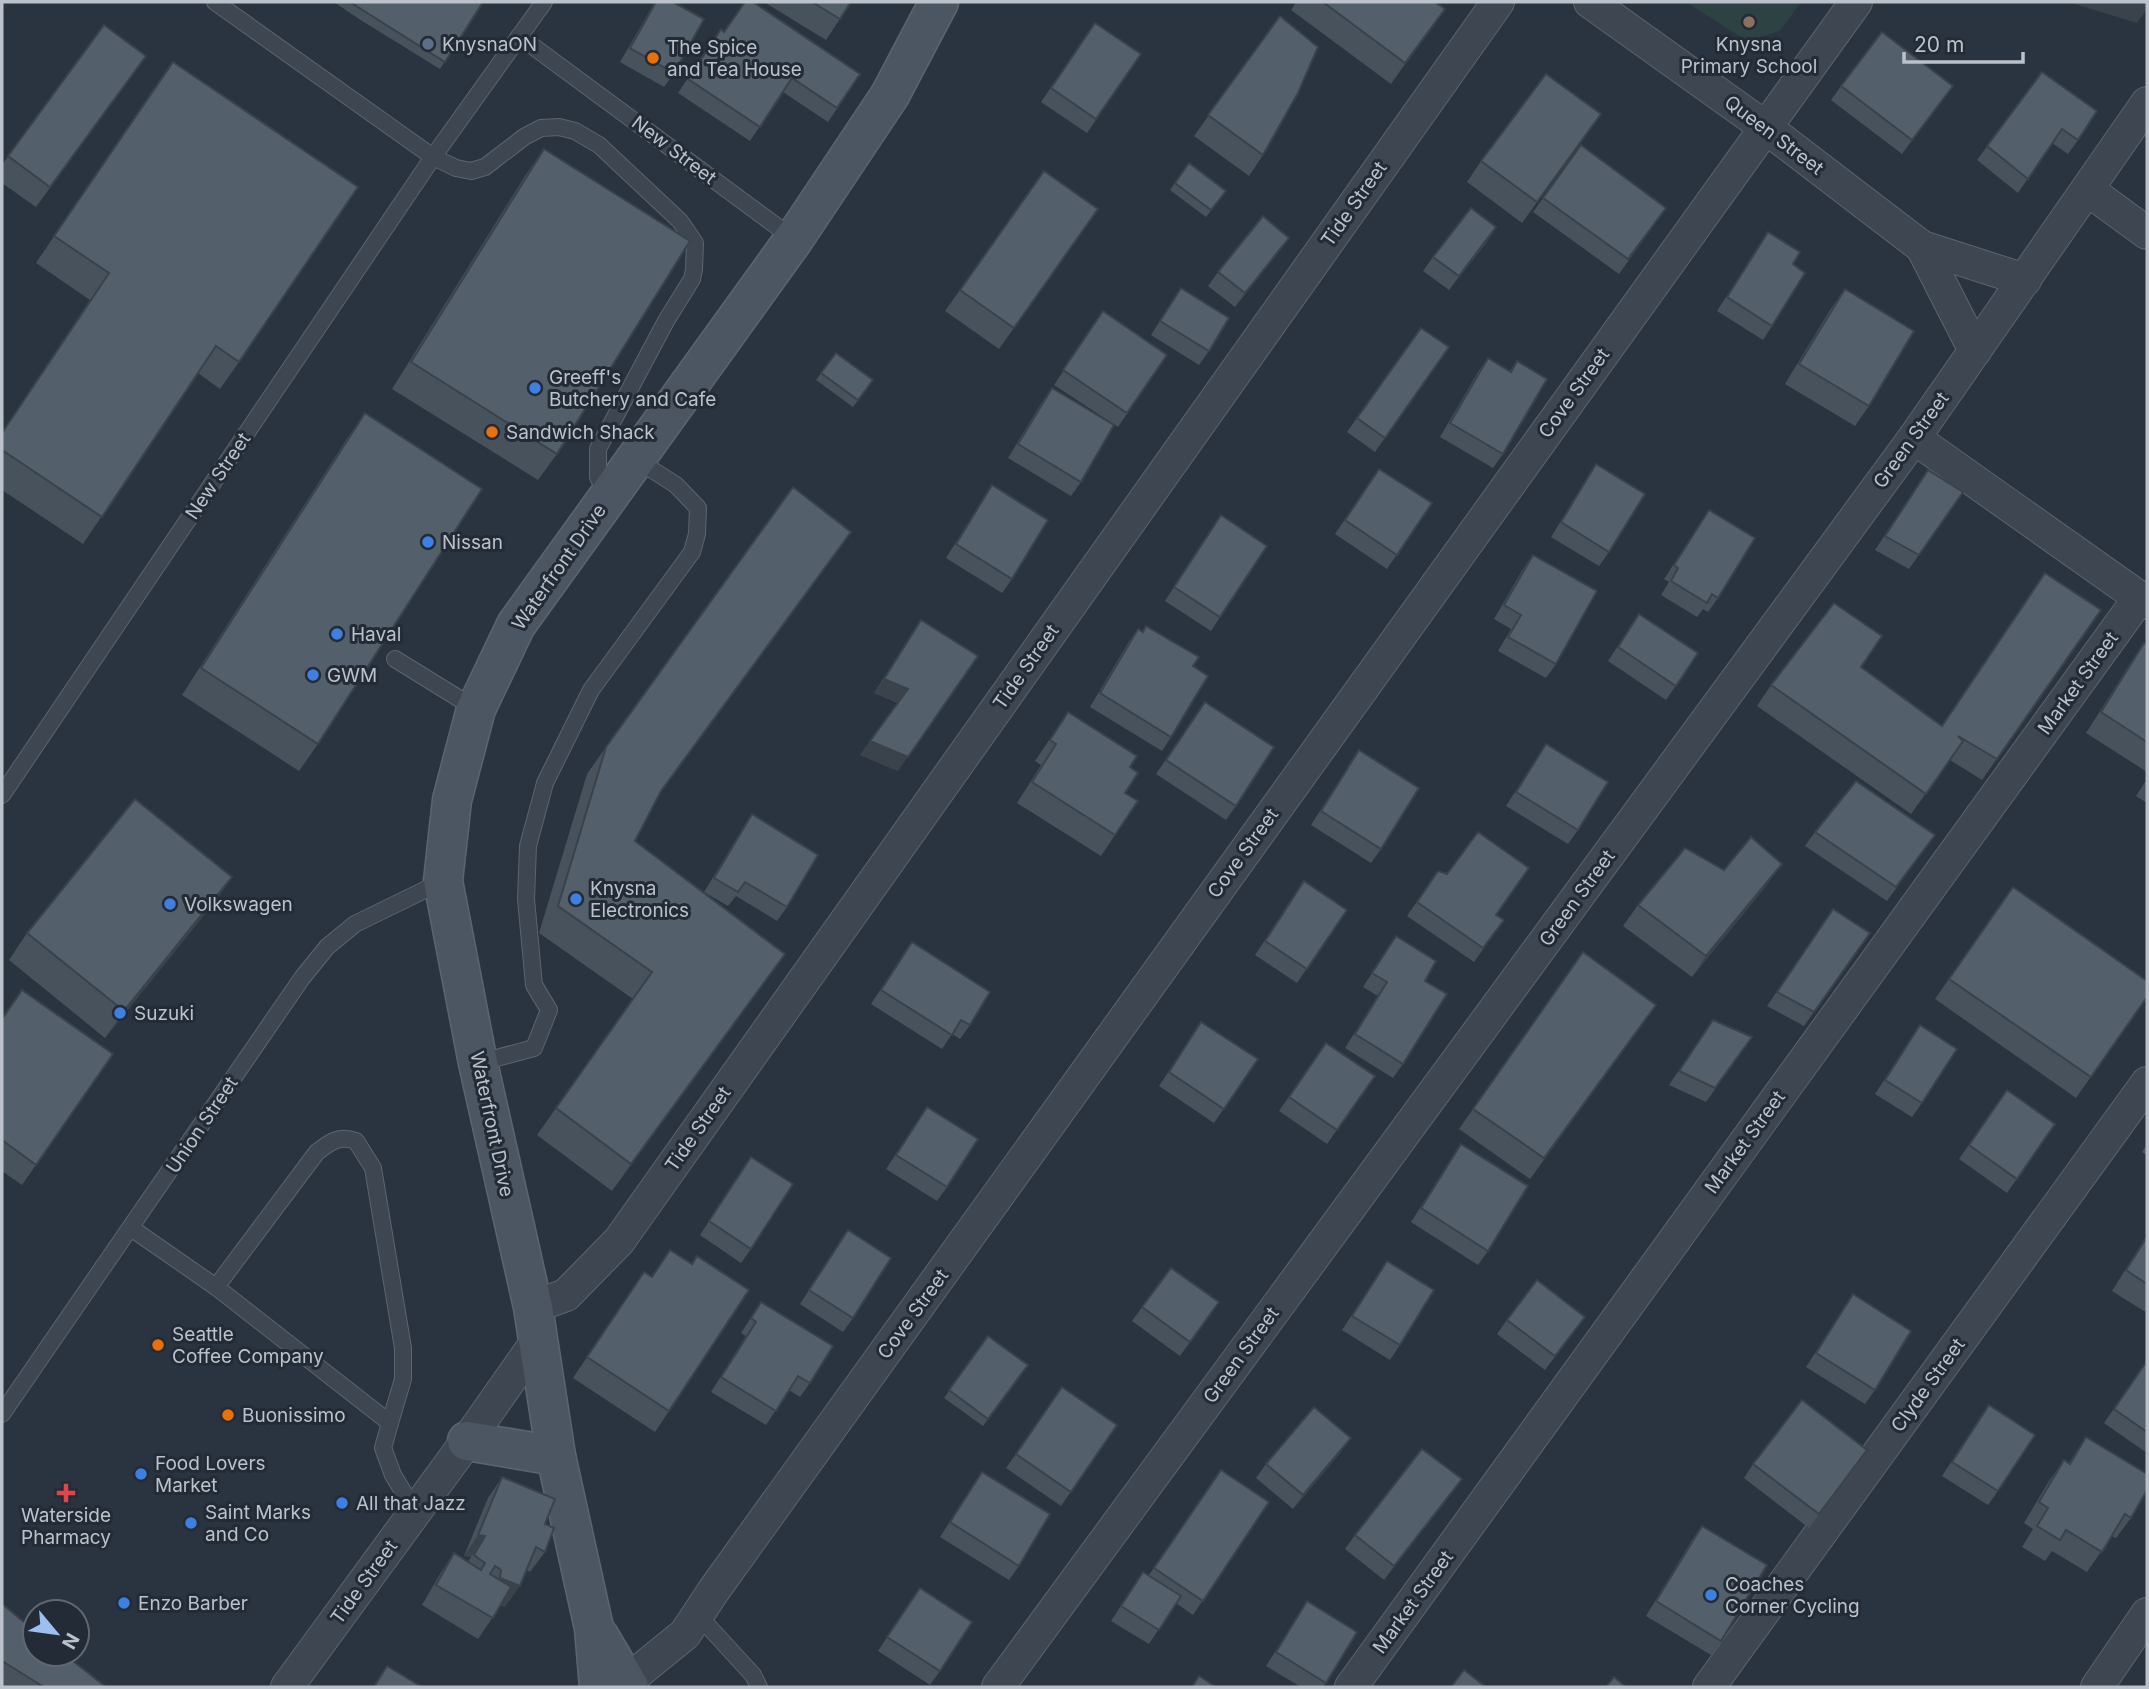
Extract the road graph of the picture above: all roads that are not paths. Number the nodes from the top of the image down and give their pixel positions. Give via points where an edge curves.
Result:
1 (215, 2) edge
2 (544, 2) edge
3 (939, 2) edge
4 (1498, 2) edge
5 (1590, 2) edge
6 (1856, 2) edge
7 (519, 36) junction
8 (2147, 103) edge
9 (1765, 127) junction
10 (433, 157) junction
11 (2088, 190) junction
12 (2147, 233) edge
13 (794, 239) junction
14 (1922, 247) junction
15 (2025, 280) junction
16 (1975, 351) junction
17 (1914, 438) junction
18 (637, 460) junction
19 (608, 496) junction
20 (2143, 600) edge
21 (395, 659) edge
22 (476, 709) junction
23 (2, 795) edge
24 (443, 881) junction
25 (478, 1063) junction
26 (2147, 1083) edge
27 (131, 1228) junction
28 (216, 1287) junction
29 (535, 1323) junction
30 (2, 1414) edge
31 (390, 1423) junction
32 (467, 1441) junction
33 (555, 1456) junction
34 (415, 1511) junction
35 (2147, 1614) edge
36 (698, 1615) junction
37 (617, 1686) edge
38 (287, 1687) edge
39 (759, 1687) edge
40 (998, 1687) edge
41 (1351, 1687) edge
42 (1709, 1687) edge
43 (2097, 1687) edge

1 - 10 lane
2 - 7 lane, New Street
3 - 13 street, Waterfront Drive via 890,95
4 - 29 street, Tide Street via 620,1241
5 - 9 street, Queen Street
6 - 9 street, Cove Street
7 - 10 lane, New Street
7 - 13 lane, New Street
8 - 11 street, Green Street
9 - 14 street, Queen Street
9 - 36 street, Cove Street
10 - 19 lane via 471,171 485,167 541,128 575,131 599,145 680,221 695,243 692,279 598,449 598,477
10 - 23 lane, New Street
11 - 12 street
11 - 15 street, Green Street
13 - 18 street, Waterfront Drive
14 - 15 street, Queen Street
14 - 16 street, Queen Street
15 - 16 street, Green Street
16 - 17 street, Green Street
17 - 20 street
17 - 40 street, Green Street
18 - 19 street, Waterfront Drive
18 - 25 lane via 676,485 698,508 697,534 692,552 591,690 545,783 528,846 526,899 534,985 549,1010 534,1048
19 - 22 street, Waterfront Drive via 516,625
20 - 41 street, Market Street
21 - 22 lane
22 - 24 street, Waterfront Drive via 452,800
24 - 25 street, Waterfront Drive
24 - 27 lane, Union Street via 355,924 327,947
25 - 29 street, Waterfront Drive
26 - 42 street, Clyde Street
27 - 28 lane
27 - 30 lane, Union Street
28 - 31 lane
28 - 31 lane via 317,1152 343,1137 356,1141 373,1168 402,1348 403,1379
29 - 32 street, Tide Street
29 - 33 street, Waterfront Drive
31 - 34 lane via 383,1448
32 - 33 street
32 - 34 street, Tide Street
33 - 37 street, Waterfront Drive via 594,1628
34 - 38 street, Tide Street
35 - 43 street
36 - 37 street, Cove Street via 685,1634
36 - 39 lane

